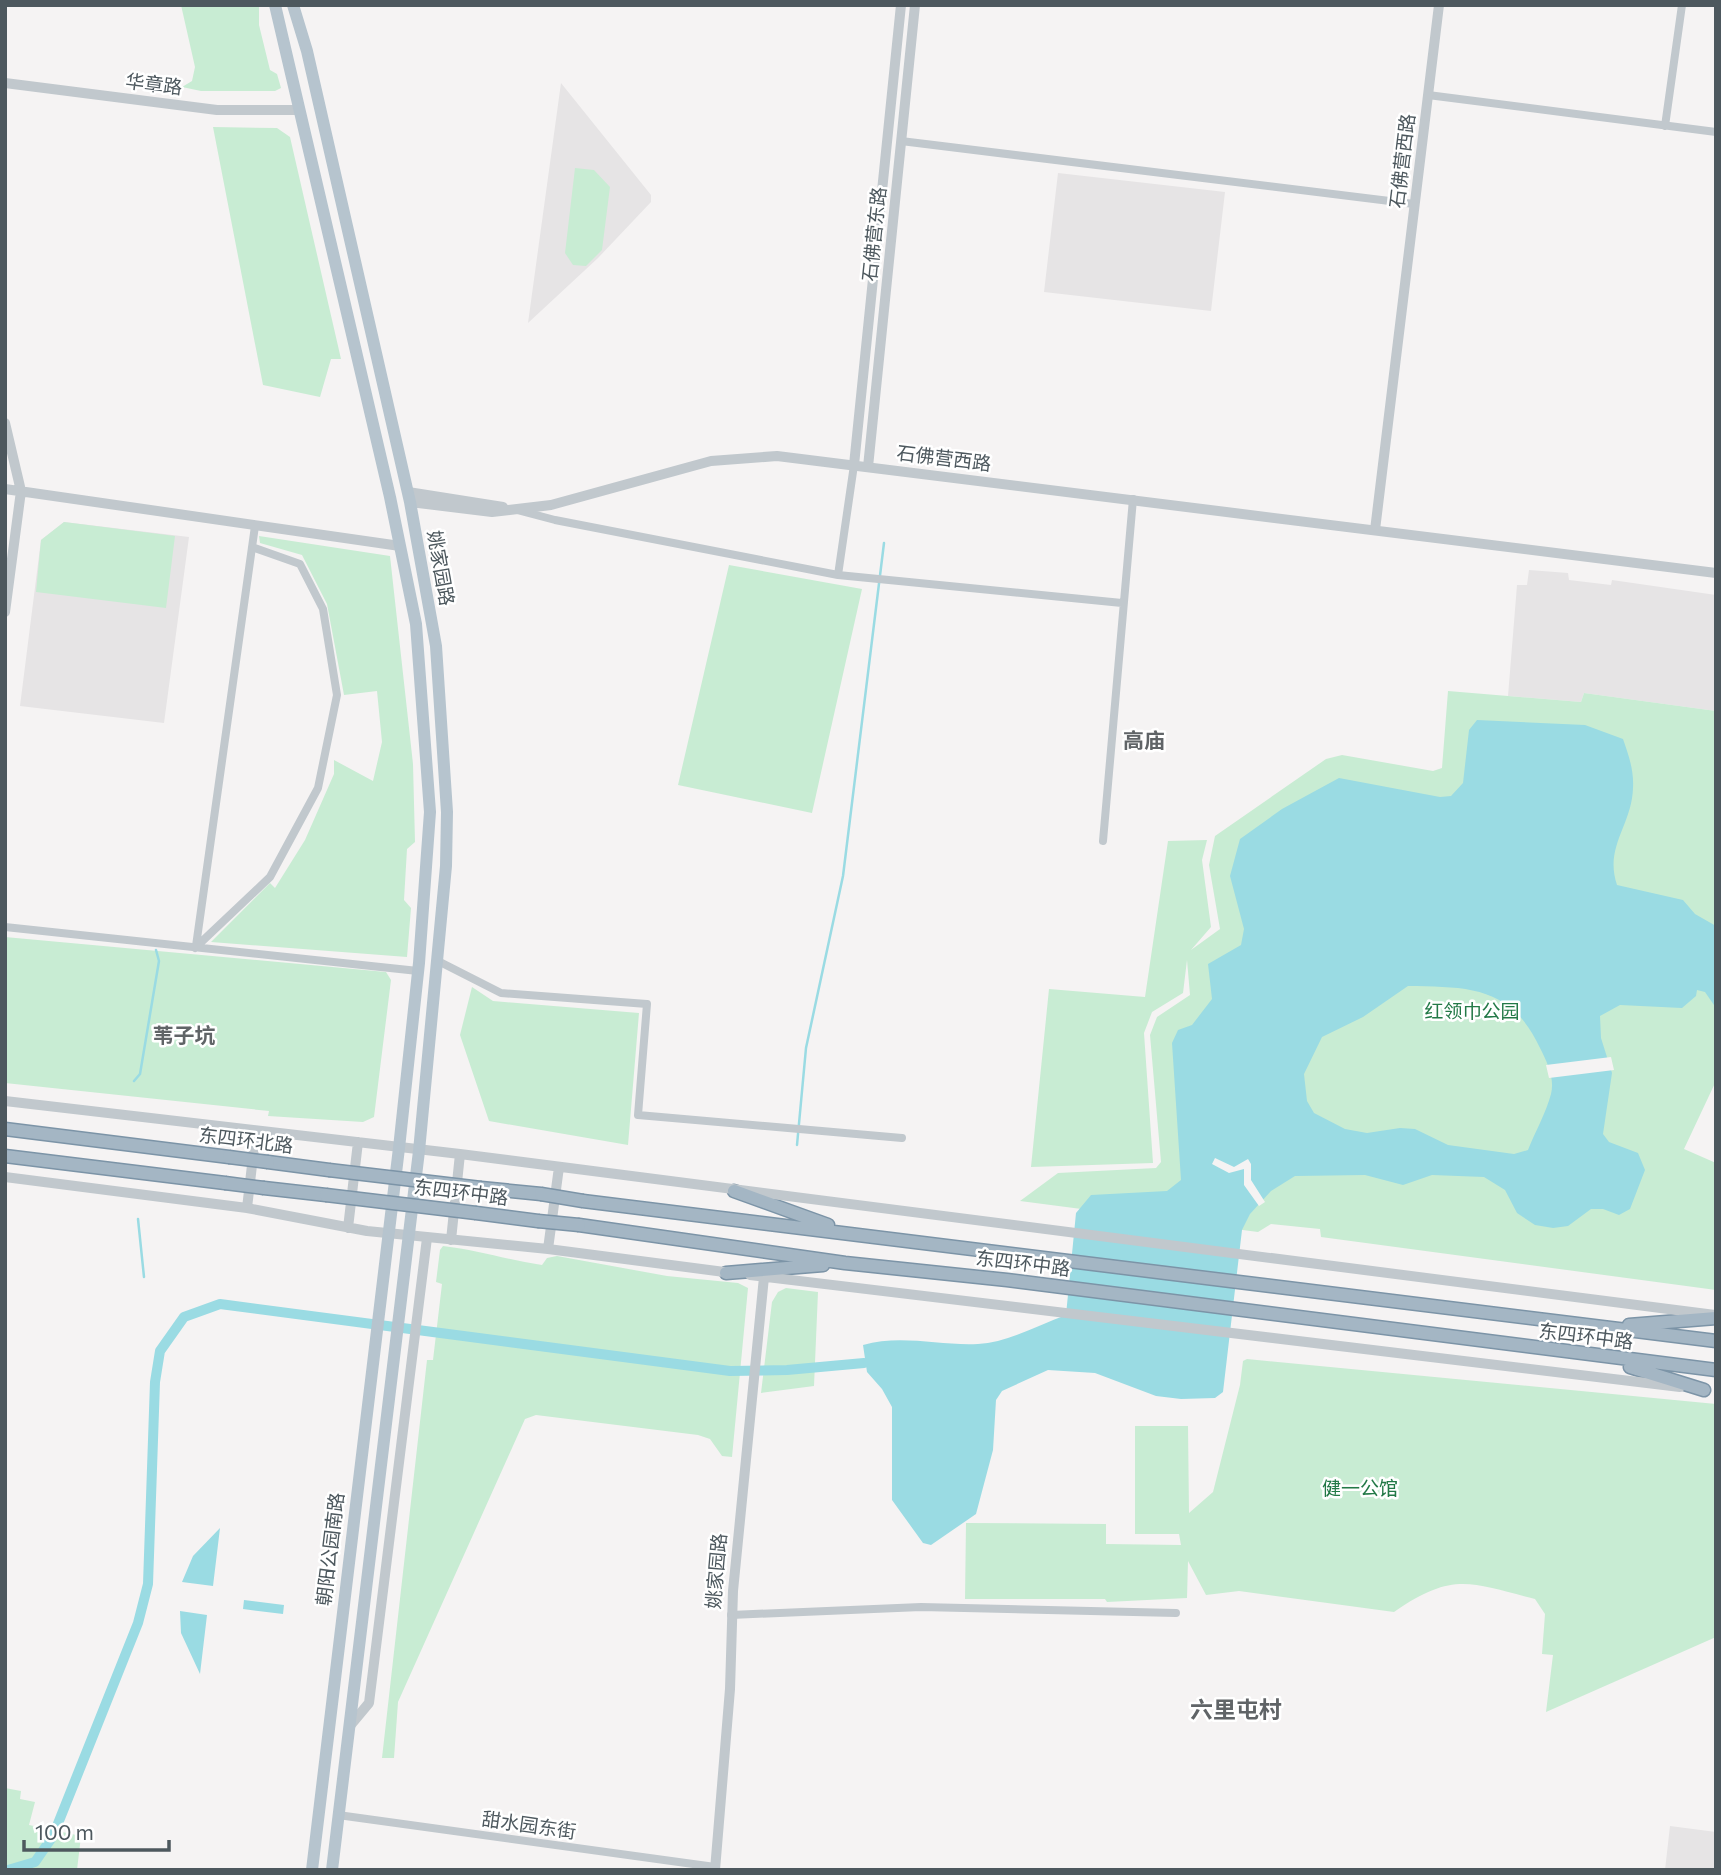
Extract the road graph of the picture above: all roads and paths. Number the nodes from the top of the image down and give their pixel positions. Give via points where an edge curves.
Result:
1 (275, 5) edge
2 (293, 5) edge
3 (901, 5) edge
4 (915, 5) edge
5 (1439, 5) edge
6 (1682, 5) edge
7 (5, 83) edge
8 (1428, 95) junction
9 (299, 110) junction
10 (1665, 125) junction
11 (1716, 132) edge
12 (901, 141) junction
13 (1415, 205) junction
14 (5, 423) edge
15 (854, 466) junction
16 (868, 467) junction
17 (5, 489) edge
18 (21, 491) junction
19 (409, 497) junction
20 (1133, 499) junction
21 (514, 509) junction
22 (255, 527) junction
23 (1375, 530) junction
24 (400, 546) junction
25 (252, 547) junction
26 (1716, 573) edge
27 (838, 575) junction
28 (1122, 603) junction
29 (5, 612) edge
30 (1103, 841) dead end
31 (5, 927) edge
32 (195, 947) junction
33 (438, 961) junction
34 (418, 971) junction
35 (5, 1101) edge
36 (5, 1129) edge
37 (256, 1131) junction
38 (902, 1138) dead end
39 (358, 1143) junction
40 (398, 1149) junction
41 (419, 1150) junction
42 (460, 1154) junction
43 (5, 1156) edge
44 (559, 1167) junction
45 (5, 1177) edge
46 (481, 1188) joint
47 (734, 1191) junction
48 (247, 1208) junction
49 (348, 1228) junction
50 (848, 1233) junction
51 (388, 1234) junction
52 (409, 1237) junction
53 (427, 1238) junction
54 (451, 1240) junction
55 (548, 1249) junction
56 (845, 1263) junction
57 (726, 1273) junction
58 (764, 1276) junction
59 (1716, 1316) edge
60 (1602, 1327) junction
61 (1716, 1341) edge
62 (1600, 1357) junction
63 (1716, 1370) edge
64 (1710, 1390) edge
65 (1176, 1613) dead end
66 (732, 1615) junction
67 (349, 1727) junction
68 (338, 1815) junction
69 (715, 1868) edge
70 (312, 1870) edge
71 (332, 1870) edge

1 - 9 main road, 姚家园路
2 - 19 main road, 姚家园路
3 - 15 street, 石佛营东路
4 - 12 street, 石佛营东路
5 - 8 street, 石佛营西路
6 - 10 street
7 - 9 street, 华章路 via 217,110
8 - 10 street
8 - 13 street, 石佛营西路
9 - 24 main road, 姚家园路
10 - 11 street
12 - 13 street
12 - 16 street, 石佛营东路
13 - 23 street, 石佛营西路
14 - 18 street
15 - 16 street, 石佛营西路
15 - 21 street, 石佛营西路 via 777,456 711,461 551,505
15 - 27 street
16 - 20 street, 石佛营西路
17 - 18 street
18 - 22 street
18 - 29 street
19 - 21 street, 石佛营西路 via 492,512
19 - 33 main road, 姚家园路 via 436,646 443,738 446,866
20 - 23 street, 石佛营西路
20 - 28 street
21 - 27 street
22 - 24 street
22 - 25 street
23 - 26 street, 石佛营西路
24 - 34 main road, 姚家园路 via 416,624 430,812
25 - 32 street
25 - 32 street via 300,564 323,609 337,695 318,788 270,877
27 - 28 street
28 - 30 street
31 - 32 street
32 - 34 street
33 - 38 street via 501,993 648,1004 638,1115
33 - 41 main road, 姚家园路
34 - 40 main road, 姚家园路
35 - 37 street, 东四环北路
36 - 46 highway, 东四环北路, bridge
37 - 39 street, 东四环北路
37 - 48 street
39 - 40 street, 东四环北路
39 - 49 street
40 - 41 street, 东四环中路
40 - 51 main road, 姚家园路
41 - 42 street, 东四环中路
41 - 52 main road, 姚家园路
42 - 44 street, 东四环中路
42 - 54 street
43 - 56 highway, 东四环中路, bridge via 579,1225
44 - 47 street, 东四环中路
44 - 55 street
45 - 48 street
46 - 50 highway, 东四环中路, bridge
47 - 50 highway
47 - 59 street, 东四环中路
48 - 49 street
49 - 51 street
50 - 60 highway, 东四环中路
51 - 52 street
51 - 70 main road, 朝阳公园南路
52 - 53 street
52 - 67 main road
53 - 54 street
53 - 67 street via 369,1703
54 - 55 street
55 - 57 street
56 - 57 highway
56 - 62 highway, 东四环中路
57 - 58 street
58 - 64 street, 东四环中路
58 - 66 street, 姚家园路
59 - 60 highway
60 - 61 highway, 东四环中路
62 - 63 highway, 东四环中路
62 - 64 highway
65 - 66 street via 921,1607
66 - 69 street, 姚家园路
67 - 68 main road
68 - 69 street, 甜水园东街
68 - 71 main road

